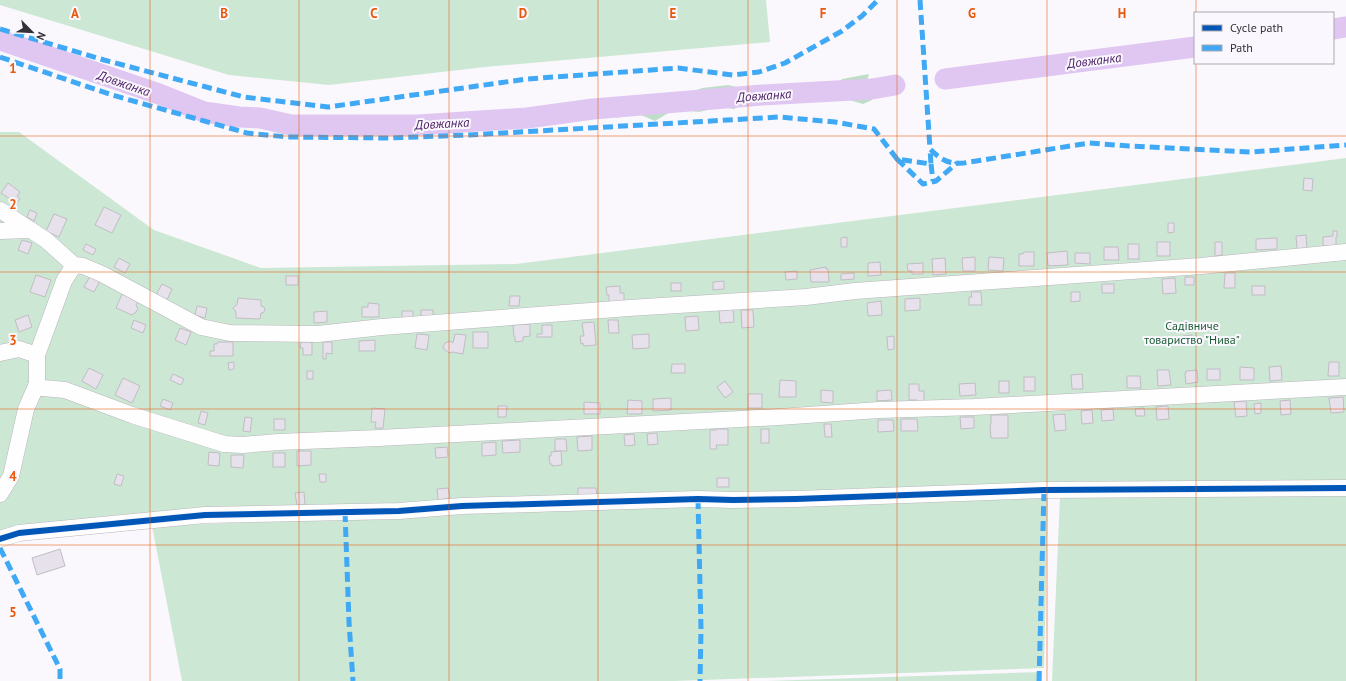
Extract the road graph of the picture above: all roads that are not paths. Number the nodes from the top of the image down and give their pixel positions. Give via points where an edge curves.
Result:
1 (0, 210) edge
2 (31, 230) junction
3 (0, 231) edge
4 (1346, 252) edge
5 (74, 265) junction
6 (0, 353) edge
7 (37, 355) junction
8 (36, 386) junction
9 (1346, 386) edge
10 (1346, 488) edge
11 (0, 494) edge
12 (0, 539) edge

1 - 2 street
2 - 3 street
2 - 5 street
4 - 5 street via 1201,266 382,327 318,334 230,332 201,327 102,274
5 - 7 street via 64,281
6 - 7 street via 19,349
7 - 8 street
8 - 9 street via 65,390 132,415 224,444 243,445
8 - 11 street via 26,409 10,476
10 - 12 street via 1044,490 204,515 19,533

